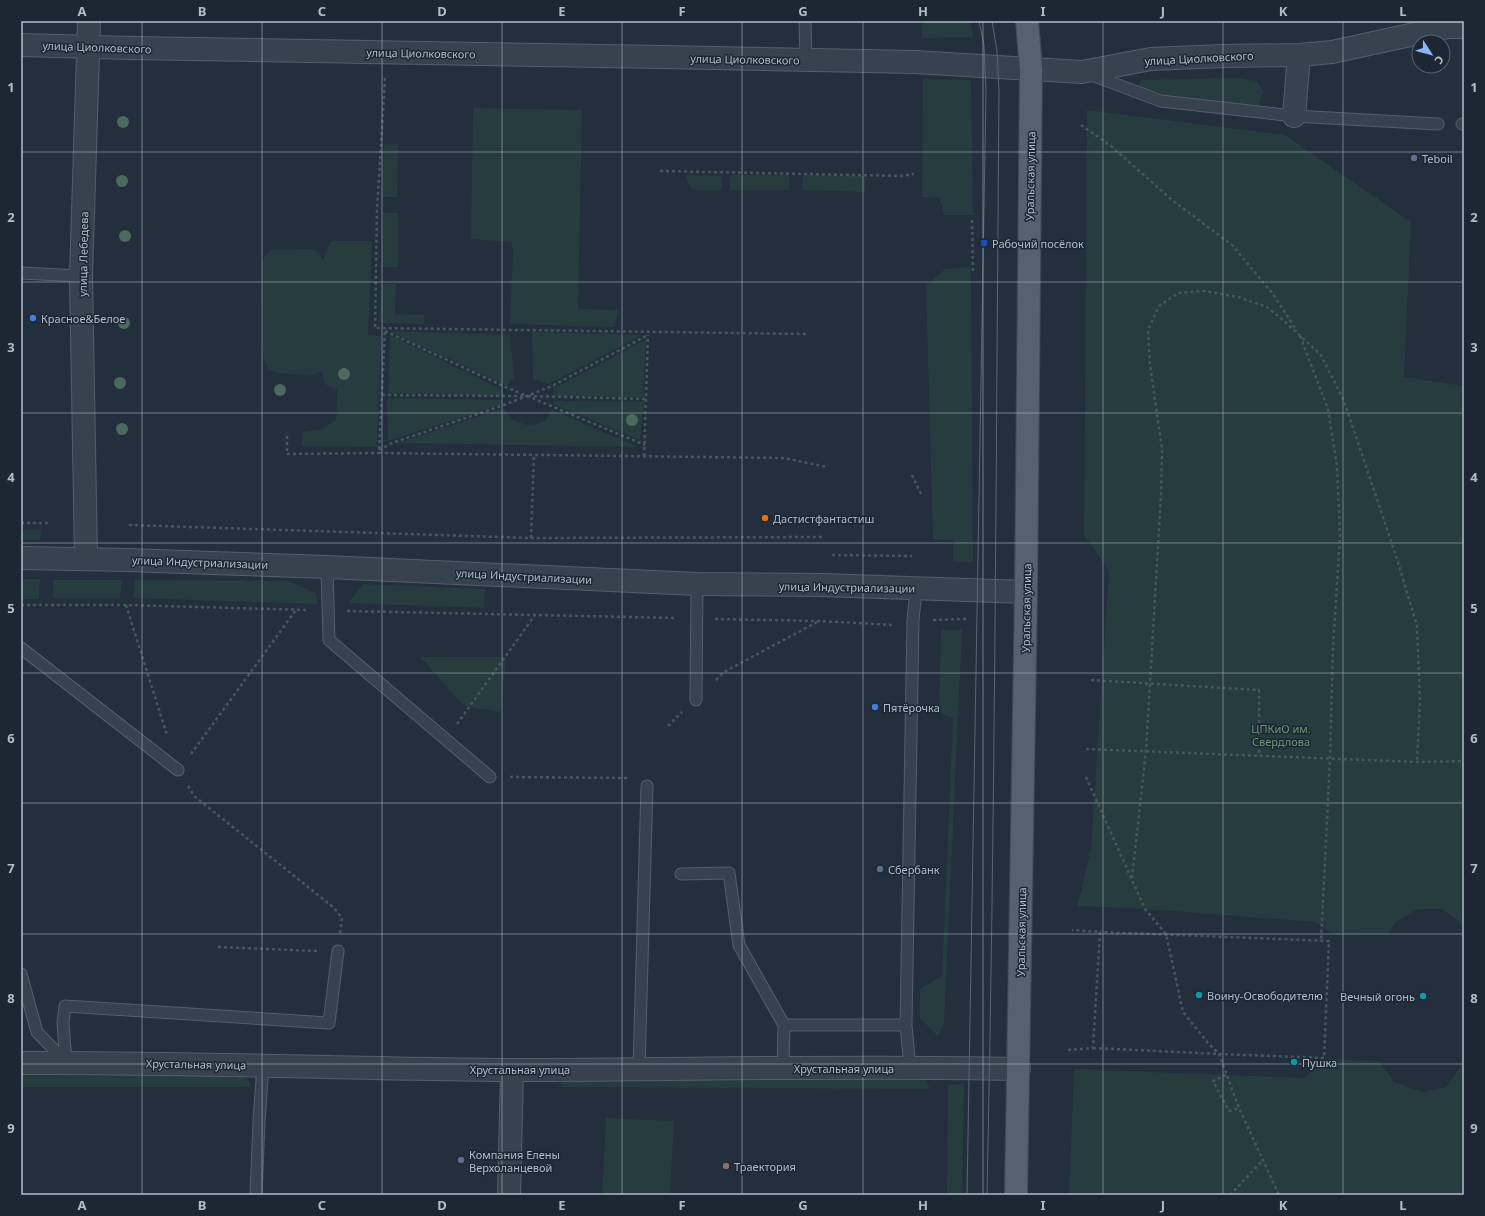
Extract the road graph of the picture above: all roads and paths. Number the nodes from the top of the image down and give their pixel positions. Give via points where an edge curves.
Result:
1 (89, 21) edge
2 (805, 21) edge
3 (1027, 21) edge
4 (1453, 25) edge
5 (21, 45) edge
6 (89, 47) junction
7 (387, 53) junction
8 (1299, 55) junction
9 (806, 60) junction
10 (1031, 69) junction
11 (1082, 72) junction
12 (1294, 116) junction
13 (1438, 124) dead end
14 (1081, 125) dead end
15 (660, 171) dead end
16 (914, 174) dead end
17 (972, 220) dead end
18 (21, 273) edge
19 (973, 274) dead end
20 (81, 276) junction
21 (385, 330) junction
22 (648, 334) junction
23 (807, 334) dead end
24 (1300, 335) junction
25 (382, 395) junction
26 (526, 396) junction
27 (646, 400) junction
28 (287, 436) dead end
29 (645, 446) junction
30 (379, 451) junction
31 (534, 455) junction
32 (644, 456) junction
33 (826, 467) dead end
34 (912, 475) dead end
35 (922, 496) dead end
36 (21, 522) edge
37 (50, 523) dead end
38 (129, 525) dead end
39 (824, 537) dead end
40 (531, 538) junction
41 (832, 555) dead end
42 (912, 556) dead end
43 (21, 558) edge
44 (86, 559) junction
45 (327, 567) junction
46 (697, 584) junction
47 (916, 588) junction
48 (1026, 592) junction
49 (21, 605) edge
50 (126, 606) junction
51 (296, 610) junction
52 (329, 610) junction
53 (535, 615) junction
54 (697, 619) junction
55 (966, 619) dead end
56 (820, 621) junction
57 (913, 621) junction
58 (21, 648) edge
59 (1092, 680) dead end
60 (1150, 684) junction
61 (696, 700) junction
62 (668, 726) dead end
63 (446, 739) junction
64 (1086, 749) dead end
65 (1146, 752) junction
66 (1259, 756) junction
67 (1330, 759) junction
68 (1464, 761) edge
69 (1416, 762) junction
70 (178, 770) junction
71 (490, 777) dead end
72 (504, 777) dead end
73 (1086, 777) dead end
74 (633, 778) dead end
75 (647, 786) dead end
76 (681, 874) dead end
77 (1132, 878) junction
78 (1072, 930) dead end
79 (1100, 932) junction
80 (1166, 934) junction
81 (1321, 941) junction
82 (218, 947) dead end
83 (338, 951) junction
84 (21, 974) edge
85 (784, 1025) junction
86 (906, 1025) junction
87 (1093, 1048) junction
88 (1068, 1050) dead end
89 (1219, 1054) junction
90 (66, 1062) junction
91 (21, 1063) edge
92 (263, 1065) junction
93 (639, 1068) junction
94 (784, 1068) junction
95 (910, 1068) junction
96 (1019, 1069) junction
97 (512, 1070) junction
98 (1226, 1075) junction
99 (1239, 1108) junction
100 (1263, 1160) junction
101 (256, 1195) edge
102 (509, 1195) edge
103 (1016, 1195) edge
104 (1230, 1195) edge
105 (1279, 1195) edge

1 - 6 street, улица Лебедева
2 - 9 lane
3 - 10 main road, Уральская улица
4 - 8 street, улица Циолковского via 1332,52
5 - 6 street, улица Циолковского
6 - 7 street, улица Циолковского
6 - 20 street, улица Лебедева
7 - 9 street, улица Циолковского
7 - 21 path via 377,210 375,328
8 - 11 street, улица Циолковского via 1151,59
8 - 12 street
9 - 10 street, улица Циолковского via 914,62
10 - 11 street, улица Циолковского
10 - 48 main road, Уральская улица
11 - 12 lane via 1161,101
12 - 13 lane
14 - 24 path via 1111,146 1172,200 1232,245 1273,294
15 - 16 path via 900,176
17 - 19 path
18 - 20 lane
20 - 44 street, улица Лебедева
21 - 22 path
21 - 25 path
21 - 26 path
22 - 23 path
22 - 26 path via 552,386
22 - 27 path
24 - 60 path via 1267,307 1238,297 1204,291 1178,294 1159,306 1148,330 1150,365 1162,449 1162,494
24 - 67 path via 1328,409 1337,466 1340,536 1333,647
24 - 69 path via 1321,355 1344,401 1417,626 1420,701
25 - 26 path
25 - 30 path
26 - 27 path
26 - 29 path
26 - 30 path via 392,443
27 - 29 path
28 - 30 path via 287,454
29 - 32 path
30 - 31 path
31 - 32 path
31 - 40 path
32 - 33 path via 784,458
34 - 35 path
36 - 37 path
38 - 40 path
39 - 40 path
41 - 42 path
43 - 44 street, улица Индустриализации
44 - 45 street, улица Индустриализации
45 - 46 street, улица Индустриализации
45 - 52 lane
46 - 47 street, улица Индустриализации
46 - 54 lane
47 - 48 street, улица Индустриализации
47 - 57 lane
48 - 96 main road, Уральская улица
49 - 50 path
50 - 51 path
50 - 70 path
51 - 52 path
51 - 70 path
52 - 53 path
52 - 63 lane via 330,640
53 - 54 path
53 - 63 path
54 - 56 path
54 - 61 lane
55 - 57 path
56 - 57 path via 892,625
56 - 61 path via 724,672
57 - 86 lane
58 - 70 lane
59 - 60 path
60 - 65 path
60 - 66 path via 1259,690
61 - 62 path
63 - 71 lane
64 - 65 path
65 - 66 path
65 - 77 path
66 - 67 path
67 - 69 path
67 - 81 path
68 - 69 path
70 - 83 path via 194,796 333,907 342,918
72 - 74 path
73 - 77 path
75 - 93 lane
76 - 85 lane via 729,873 738,945
77 - 80 path via 1145,909
78 - 79 path
79 - 80 path
79 - 87 path
80 - 81 path
80 - 89 path via 1183,1012
81 - 89 path via 1329,941 1324,1058
82 - 83 path
83 - 90 lane via 329,1022 65,1006 63,1023
84 - 90 lane via 37,1032
85 - 86 lane
85 - 94 lane
86 - 95 lane
87 - 88 path
87 - 89 path
89 - 98 path
90 - 91 street, Хрустальная улица
90 - 92 street, Хрустальная улица
92 - 97 street, Хрустальная улица
92 - 101 lane
93 - 94 street, Хрустальная улица
93 - 97 street, Хрустальная улица
94 - 95 street, Хрустальная улица
95 - 96 street, Хрустальная улица
96 - 103 main road, Уральская улица
97 - 102 street
98 - 99 path
98 - 99 path via 1213,1082 1229,1111
99 - 100 path
100 - 104 path
100 - 105 path

